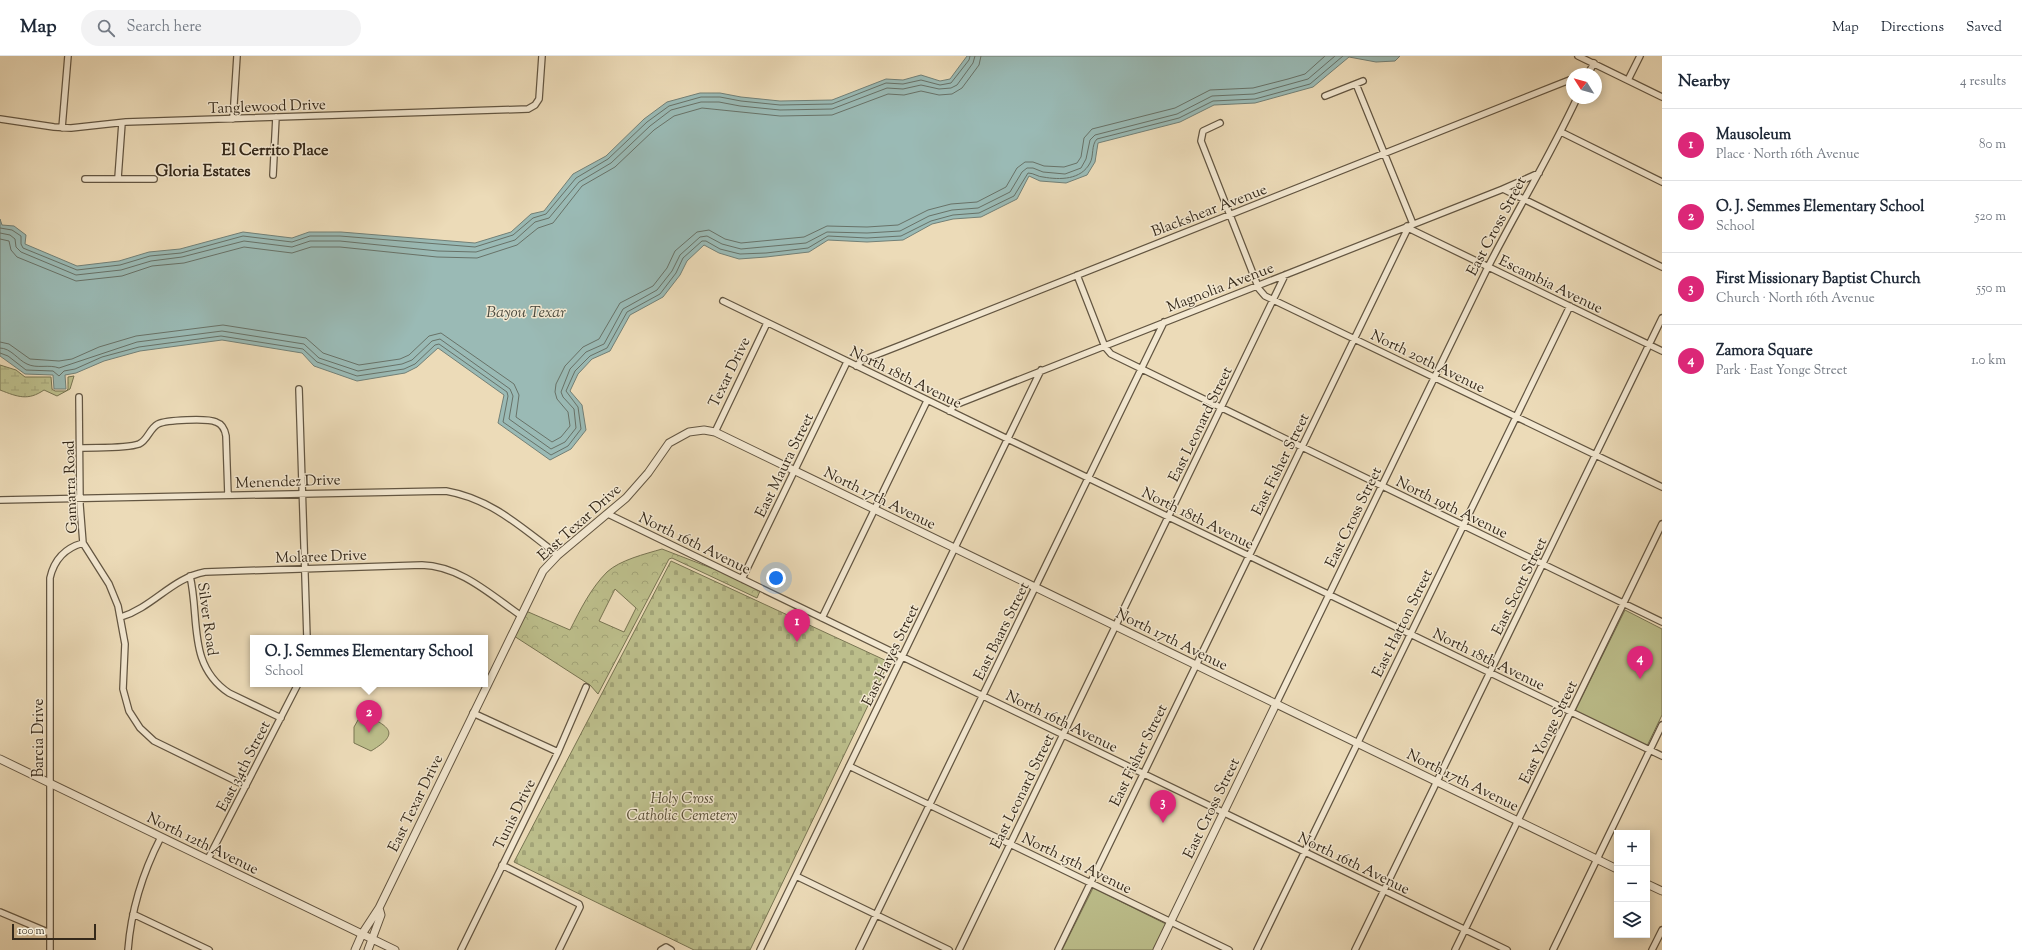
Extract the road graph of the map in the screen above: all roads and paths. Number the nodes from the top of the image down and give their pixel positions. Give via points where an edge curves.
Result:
1 (68, 56) edge
2 (238, 56) edge
3 (542, 56) edge
4 (1578, 56) edge
5 (1640, 56) edge
6 (1594, 63) junction
7 (1590, 68) edge
8 (1628, 80) junction
9 (1566, 81) edge
10 (1325, 96) dead end
11 (1662, 96) edge
12 (1574, 104) edge
13 (276, 117) junction
14 (0, 119) edge
15 (233, 119) junction
16 (122, 123) junction
17 (1220, 123) dead end
18 (62, 128) junction
19 (1561, 132) junction
20 (1384, 153) junction
21 (1543, 169) junction
22 (273, 175) dead end
23 (118, 178) junction
24 (85, 179) dead end
25 (154, 179) dead end
26 (1662, 182) edge
27 (1503, 189) junction
28 (1523, 199) junction
29 (1229, 214) junction
30 (1409, 226) junction
31 (1488, 267) junction
32 (1662, 267) edge
33 (1077, 275) junction
34 (1285, 275) junction
35 (1258, 285) junction
36 (1274, 300) junction
37 (723, 301) dead end
38 (1570, 306) junction
39 (1662, 318) edge
40 (1164, 322) junction
41 (767, 323) junction
42 (1354, 338) junction
43 (1649, 345) junction
44 (1105, 346) junction
45 (1662, 351) edge
46 (847, 362) junction
47 (856, 366) junction
48 (1041, 370) junction
49 (1141, 370) junction
50 (1434, 377) junction
51 (299, 389) dead end
52 (79, 397) dead end
53 (927, 401) junction
54 (1221, 408) junction
55 (949, 411) junction
56 (1516, 417) junction
57 (715, 432) junction
58 (1007, 439) junction
59 (1301, 447) junction
60 (80, 448) junction
61 (1595, 455) junction
62 (795, 470) junction
63 (1088, 478) junction
64 (1382, 486) junction
65 (1662, 487) edge
66 (302, 493) junction
67 (228, 495) junction
68 (81, 498) junction
69 (0, 500) edge
70 (875, 509) junction
71 (608, 514) junction
72 (1168, 517) junction
73 (1662, 524) edge
74 (1463, 525) junction
75 (84, 543) junction
76 (955, 548) junction
77 (558, 555) junction
78 (1248, 556) junction
79 (1543, 564) junction
80 (304, 569) junction
81 (190, 576) junction
82 (742, 579) junction
83 (1035, 587) junction
84 (1329, 595) junction
85 (1623, 603) junction
86 (520, 615) junction
87 (121, 617) junction
88 (822, 618) junction
89 (1662, 622) edge
90 (1116, 626) junction
91 (1410, 634) junction
92 (307, 635) edge
93 (902, 657) junction
94 (1196, 665) junction
95 (1490, 673) junction
96 (488, 680) edge
97 (296, 687) edge
98 (485, 687) edge
99 (586, 687) dead end
100 (983, 696) junction
101 (1276, 704) junction
102 (1571, 712) junction
103 (473, 713) junction
104 (281, 718) junction
105 (1662, 725) edge
106 (1063, 735) junction
107 (1357, 743) junction
108 (1650, 750) junction
109 (558, 752) junction
110 (1662, 756) edge
111 (0, 759) edge
112 (849, 766) junction
113 (1143, 774) junction
114 (1437, 782) junction
115 (50, 783) junction
116 (246, 786) junction
117 (930, 805) junction
118 (1223, 813) junction
119 (1518, 821) junction
120 (161, 837) junction
121 (1010, 844) junction
122 (1304, 852) junction
123 (208, 859) junction
124 (1597, 859) junction
125 (502, 865) junction
126 (1614, 868) edge
127 (796, 876) junction
128 (1090, 883) junction
129 (1650, 885) edge
130 (1384, 891) junction
131 (1662, 891) edge
132 (379, 908) junction
133 (0, 912) edge
134 (133, 914) junction
135 (876, 915) junction
136 (1171, 922) junction
137 (1465, 930) junction
138 (1662, 930) edge
139 (50, 933) junction
140 (362, 934) junction
141 (372, 939) junction
142 (50, 950) edge
143 (128, 950) edge
144 (209, 950) edge
145 (356, 950) edge
146 (368, 950) edge
147 (395, 950) edge
148 (461, 950) edge
149 (559, 950) edge
150 (760, 950) edge
151 (859, 950) edge
152 (949, 950) edge
153 (958, 950) edge
154 (1058, 950) edge
155 (1157, 950) edge
156 (1229, 950) edge
157 (1257, 950) edge
158 (1356, 950) edge
159 (1455, 950) edge
160 (1507, 950) edge
161 (1553, 950) edge
162 (1652, 950) edge

1 - 18 street
2 - 15 street
3 - 13 street, Tanglewood Drive via 539,99 528,109
4 - 6 street
5 - 8 street
6 - 7 street
6 - 8 street
8 - 11 street
9 - 20 street, Blackshear Avenue
10 - 20 street via 1360,82
12 - 19 street, East Cross Street
13 - 15 street, Tanglewood Drive
13 - 22 street
14 - 18 street, Tanglewood Drive
15 - 16 street, Tanglewood Drive
16 - 18 street, Tanglewood Drive
16 - 23 street
17 - 29 street, North 20th Avenue via 1203,131 1201,141
19 - 21 street, East Cross Street
19 - 26 street
20 - 29 street, Blackshear Avenue
20 - 30 street
21 - 27 street, Magnolia Avenue via 1536,176
21 - 28 street, East Cross Street
23 - 24 street
23 - 25 street
27 - 28 street
27 - 30 street, Magnolia Avenue
28 - 31 street, East Cross Street
28 - 32 street
29 - 33 street, Blackshear Avenue
29 - 35 street, North 20th Avenue
30 - 31 street, Escambia Avenue
30 - 34 street, Magnolia Avenue
30 - 42 street, East Fisher Street
31 - 38 street, Escambia Avenue
31 - 50 street, East Cross Street
33 - 44 street
33 - 47 street, Blackshear Avenue via 863,360
34 - 35 street, Magnolia Avenue
34 - 36 street, East Leonard Street
35 - 36 street, North 20th Avenue via 1262,293
35 - 40 street, Magnolia Avenue
36 - 42 street, North 20th Avenue
36 - 54 street, East Leonard Street
37 - 41 street, North 18th Avenue
38 - 43 street, Escambia Avenue
38 - 56 street, East Hatton Street
39 - 43 street, East Scott Street
40 - 44 street, Magnolia Avenue
40 - 49 street, East Baars Street
41 - 46 street, North 18th Avenue
41 - 57 street, Texar Drive
42 - 50 street, North 20th Avenue
42 - 59 street, East Fisher Street
43 - 45 street, Escambia Avenue
43 - 61 street, East Scott Street
44 - 48 street, Magnolia Avenue
44 - 49 street, North 19th Avenue via 1111,354
46 - 47 street, North 18th Avenue
46 - 62 street, East Maura Street
47 - 53 street, North 18th Avenue
48 - 55 street, Magnolia Avenue via 955,405
48 - 58 street, East Hayes Street
49 - 54 street, North 19th Avenue
49 - 63 street, East Baars Street
50 - 56 street, North 20th Avenue
50 - 64 street, East Cross Street
51 - 66 street
52 - 60 street, Gamarra Road
53 - 55 street, North 18th Avenue
53 - 70 street
54 - 59 street, North 19th Avenue
54 - 72 street, East Leonard Street
55 - 58 street, North 18th Avenue
56 - 61 street, North 20th Avenue
56 - 74 street, East Hatton Street
57 - 62 street, North 17th Avenue
57 - 71 street, East Texar Drive via 696,430 676,438 665,448 638,486
58 - 63 street, North 18th Avenue
58 - 76 street, East Hayes Street
59 - 64 street, North 19th Avenue
59 - 78 street, East Fisher Street
60 - 67 street via 140,443 148,437 155,426 164,422 216,422 223,427 226,436
60 - 68 street, Gamarra Road
61 - 65 street, North 20th Avenue
61 - 79 street, East Scott Street
62 - 70 street, North 17th Avenue
62 - 82 street, East Maura Street
63 - 72 street, North 18th Avenue
63 - 83 street, East Baars Street
64 - 74 street, North 19th Avenue
64 - 84 street, East Cross Street
66 - 67 street, Menendez Drive
66 - 77 street, Menendez Drive via 434,490 460,493 495,508
66 - 80 street
67 - 68 street, Menendez Drive
68 - 69 street, Menendez Drive
68 - 75 street, Gamarra Road
70 - 76 street, North 17th Avenue
70 - 88 street
71 - 77 street, East Texar Drive
71 - 82 street, North 16th Avenue
72 - 78 street, North 18th Avenue
72 - 90 street, East Leonard Street
73 - 85 street, East Yonge Street
74 - 79 street, North 19th Avenue
74 - 91 street, East Hatton Street
75 - 87 street, Gamarra Road via 109,584
75 - 115 street, Barcia Drive via 70,548 59,557 50,578
76 - 83 street, North 17th Avenue
76 - 93 street, East Hayes Street
77 - 86 street, East Texar Drive via 543,571
78 - 84 street, North 18th Avenue
78 - 94 street, East Fisher Street
79 - 85 street, North 19th Avenue
79 - 95 street, East Scott Street
80 - 81 street, Molaree Drive via 214,572
80 - 86 street, Molaree Drive via 422,565 441,567 462,575
80 - 92 street
81 - 87 street, Molaree Drive via 173,584 147,605
81 - 104 street, Silver Road via 200,655 207,673 229,693
82 - 88 street, North 16th Avenue
83 - 90 street, North 17th Avenue
83 - 100 street, East Baars Street
84 - 91 street, North 18th Avenue
84 - 101 street, East Cross Street
85 - 89 street, North 19th Avenue
85 - 102 street, East Yonge Street
86 - 96 street, East Texar Drive
87 - 116 street, Gamarra Road via 125,644 123,689 129,711 140,728 162,746
88 - 93 street, North 16th Avenue
90 - 94 street, North 17th Avenue
90 - 106 street, East Leonard Street
91 - 95 street, North 18th Avenue
91 - 107 street, East Hatton Street
93 - 100 street, North 16th Avenue
93 - 112 street, East Hayes Street
94 - 101 street, North 17th Avenue
94 - 113 street, East Fisher Street
95 - 102 street, North 18th Avenue
95 - 114 street, East Scott Street
97 - 104 street, East 34th Street
98 - 103 street, East Texar Drive
99 - 109 street, Tunis Drive
100 - 106 street, North 16th Avenue
100 - 117 street, East Baars Street
101 - 107 street, North 17th Avenue
101 - 118 street, East Cross Street
102 - 108 street, North 18th Avenue
102 - 119 street, East Yonge Street
103 - 109 street
103 - 132 street, East Texar Drive
104 - 116 street, East 34th Street
105 - 108 street
106 - 113 street, North 16th Avenue
106 - 121 street, East Leonard Street
107 - 114 street, North 17th Avenue
107 - 122 street, East Hatton Street
108 - 110 street, North 18th Avenue
108 - 124 street
109 - 125 street, Tunis Drive
111 - 115 street, North 12th Avenue
112 - 117 street, North 15th Avenue
112 - 127 street, East Hayes Street
113 - 118 street, North 16th Avenue
113 - 128 street, East Fisher Street
114 - 119 street, North 17th Avenue
114 - 130 street, East Scott Street
115 - 120 street, North 12th Avenue
115 - 139 street, Barcia Drive
116 - 123 street, East 34th Street
117 - 121 street, North 15th Avenue
117 - 135 street, East Baars Street
118 - 122 street, North 16th Avenue
118 - 136 street, East Cross Street
119 - 124 street, North 17th Avenue
119 - 137 street, East Yonge Street
120 - 123 street, North 12th Avenue
120 - 134 street via 147,868
121 - 128 street, North 15th Avenue
121 - 153 street, East Leonard Street
122 - 130 street, North 16th Avenue
122 - 157 street, East Hatton Street
123 - 140 street, North 12th Avenue
124 - 126 street, North 17th Avenue
124 - 161 street
125 - 148 street, Tunis Drive
125 - 149 street via 579,904 580,907
127 - 135 street
127 - 150 street, East Hayes Street
128 - 136 street, North 15th Avenue
128 - 154 street, East Fisher Street
129 - 131 street
130 - 137 street, North 16th Avenue
130 - 158 street, East Scott Street
132 - 140 street
132 - 141 street via 381,915
133 - 139 street
134 - 143 street
134 - 144 street
135 - 151 street, East Baars Street
135 - 152 street
136 - 155 street, East Cross Street
136 - 156 street, North 15th Avenue
137 - 159 street, East Yonge Street
137 - 160 street, North 16th Avenue
138 - 162 street
139 - 142 street, Barcia Drive
140 - 141 street, North 12th Avenue
140 - 145 street
141 - 146 street
141 - 147 street, North 12th Avenue

